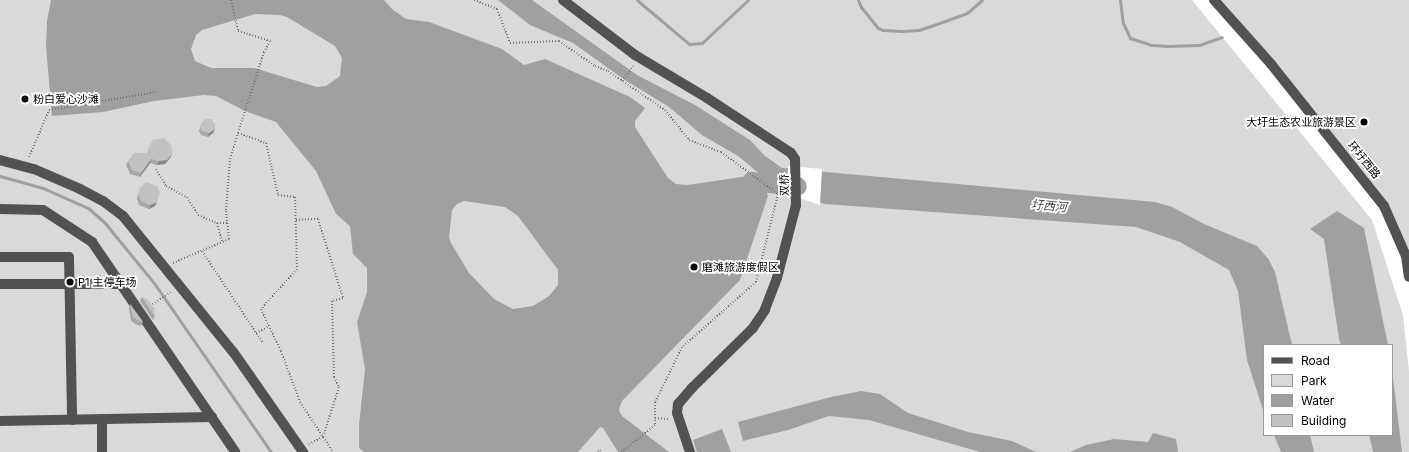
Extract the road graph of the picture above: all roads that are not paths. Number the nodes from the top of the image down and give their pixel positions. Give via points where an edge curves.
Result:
1 (563, 0) edge
2 (1214, 0) edge
3 (0, 160) edge
4 (0, 209) edge
5 (0, 257) edge
6 (1409, 276) edge
7 (0, 284) edge
8 (70, 284) junction
9 (121, 284) junction
10 (212, 417) junction
11 (102, 419) junction
12 (72, 420) junction
13 (0, 421) edge
14 (302, 450) edge
15 (102, 452) edge
16 (235, 452) edge
17 (690, 452) edge

1 - 17 street, 双桥 via 639,57 791,153 796,165 796,204 777,278 765,310 753,328 678,404 677,413
2 - 6 street, 环圩西路 via 1271,64 1384,206 1406,256
3 - 14 street via 25,166 80,189 118,212 234,353
4 - 9 street via 43,210 92,242
5 - 8 street via 69,257
7 - 8 street
8 - 9 street
8 - 12 street
9 - 10 street
10 - 11 street
10 - 16 street
11 - 12 street
11 - 15 street
12 - 13 street

